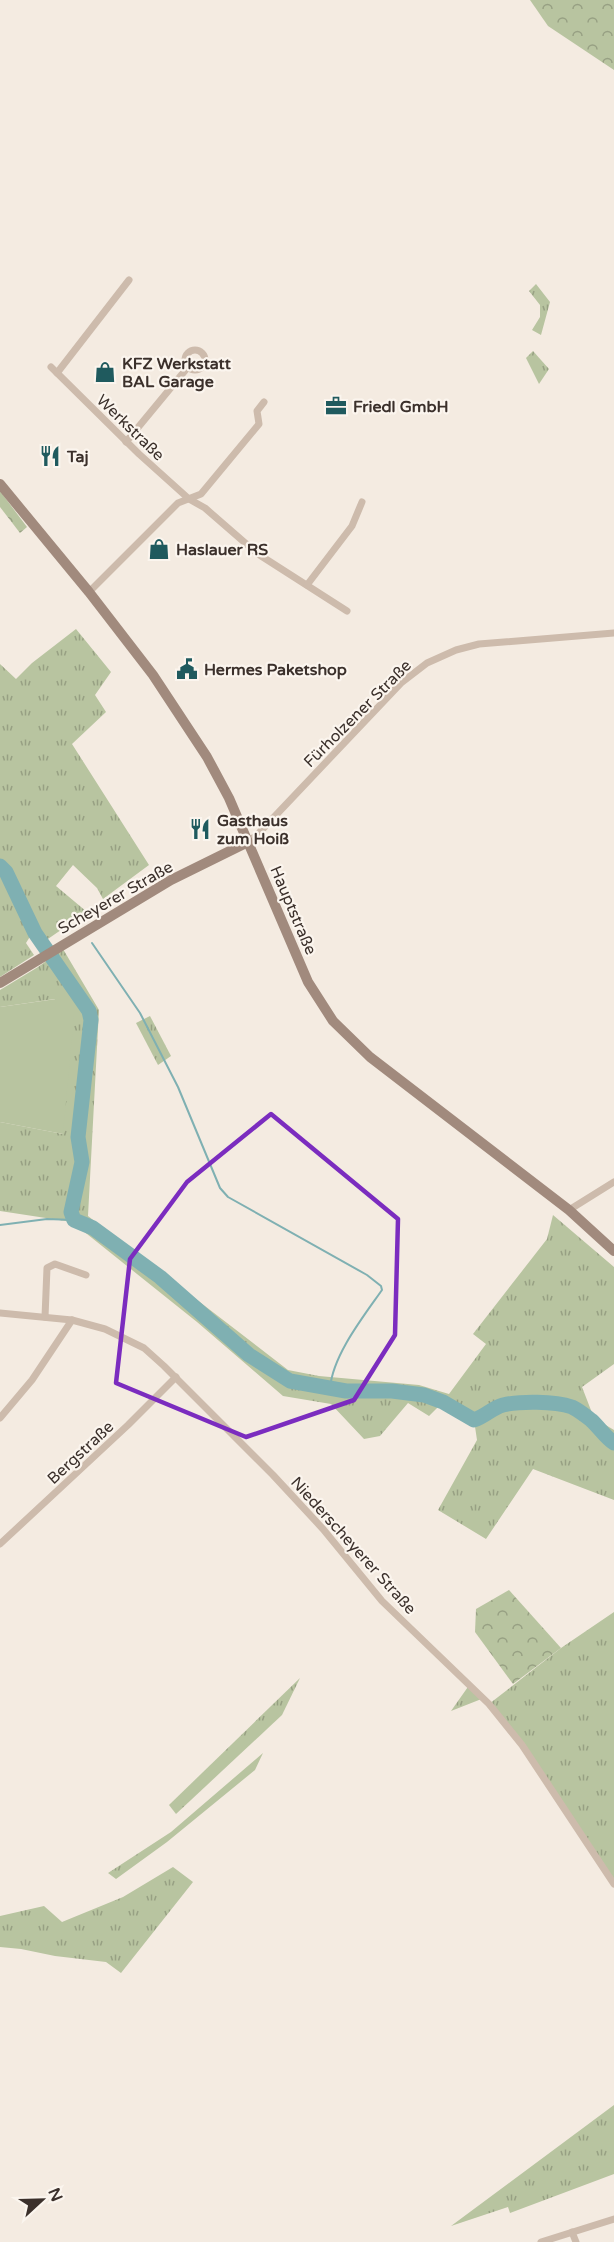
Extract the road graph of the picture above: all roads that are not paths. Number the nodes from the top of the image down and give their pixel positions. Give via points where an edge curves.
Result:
1 (129, 280) dead end
2 (188, 367) dead end
3 (264, 402) dead end
4 (126, 442) junction
5 (0, 484) edge
6 (189, 499) junction
7 (362, 502) dead end
8 (307, 585) junction
9 (89, 592) junction
10 (347, 611) dead end
11 (614, 633) edge
12 (248, 842) junction
13 (0, 983) edge
14 (614, 1182) edge
15 (569, 1210) junction
16 (614, 1251) edge
17 (86, 1275) dead end
18 (0, 1313) edge
19 (45, 1317) junction
20 (72, 1320) junction
21 (176, 1377) junction
22 (0, 1418) edge
23 (0, 1544) edge
24 (614, 1884) edge
25 (614, 2219) edge
26 (572, 2232) junction
27 (541, 2242) edge
28 (576, 2242) edge

1 - 4 street, Werkstraße via 54,370
2 - 4 street
3 - 6 street via 257,411 259,424 201,494
4 - 6 street, Werkstraße
5 - 9 main road, Hauptstraße
6 - 8 street, Werkstraße via 258,554
6 - 9 street via 178,503
7 - 8 street via 352,526
8 - 10 street, Werkstraße
9 - 12 main road, Hauptstraße via 153,675 202,749
11 - 12 street, Fürholzener Straße via 479,644 427,663 401,683
12 - 13 main road, Scheyerer Straße via 171,880
12 - 15 main road, Hauptstraße via 308,982 333,1021 370,1057
14 - 15 street
15 - 16 main road, Hauptstraße
17 - 19 street via 55,1264 47,1268
18 - 19 street, Niederscheyerer Straße
19 - 20 street, Niederscheyerer Straße
20 - 21 street, Niederscheyerer Straße via 105,1329 144,1348
20 - 22 street via 32,1380
21 - 23 street, Bergstraße
21 - 24 street, Niederscheyerer Straße via 316,1521 382,1601 489,1704 522,1745
25 - 26 street
26 - 27 street
26 - 28 street

